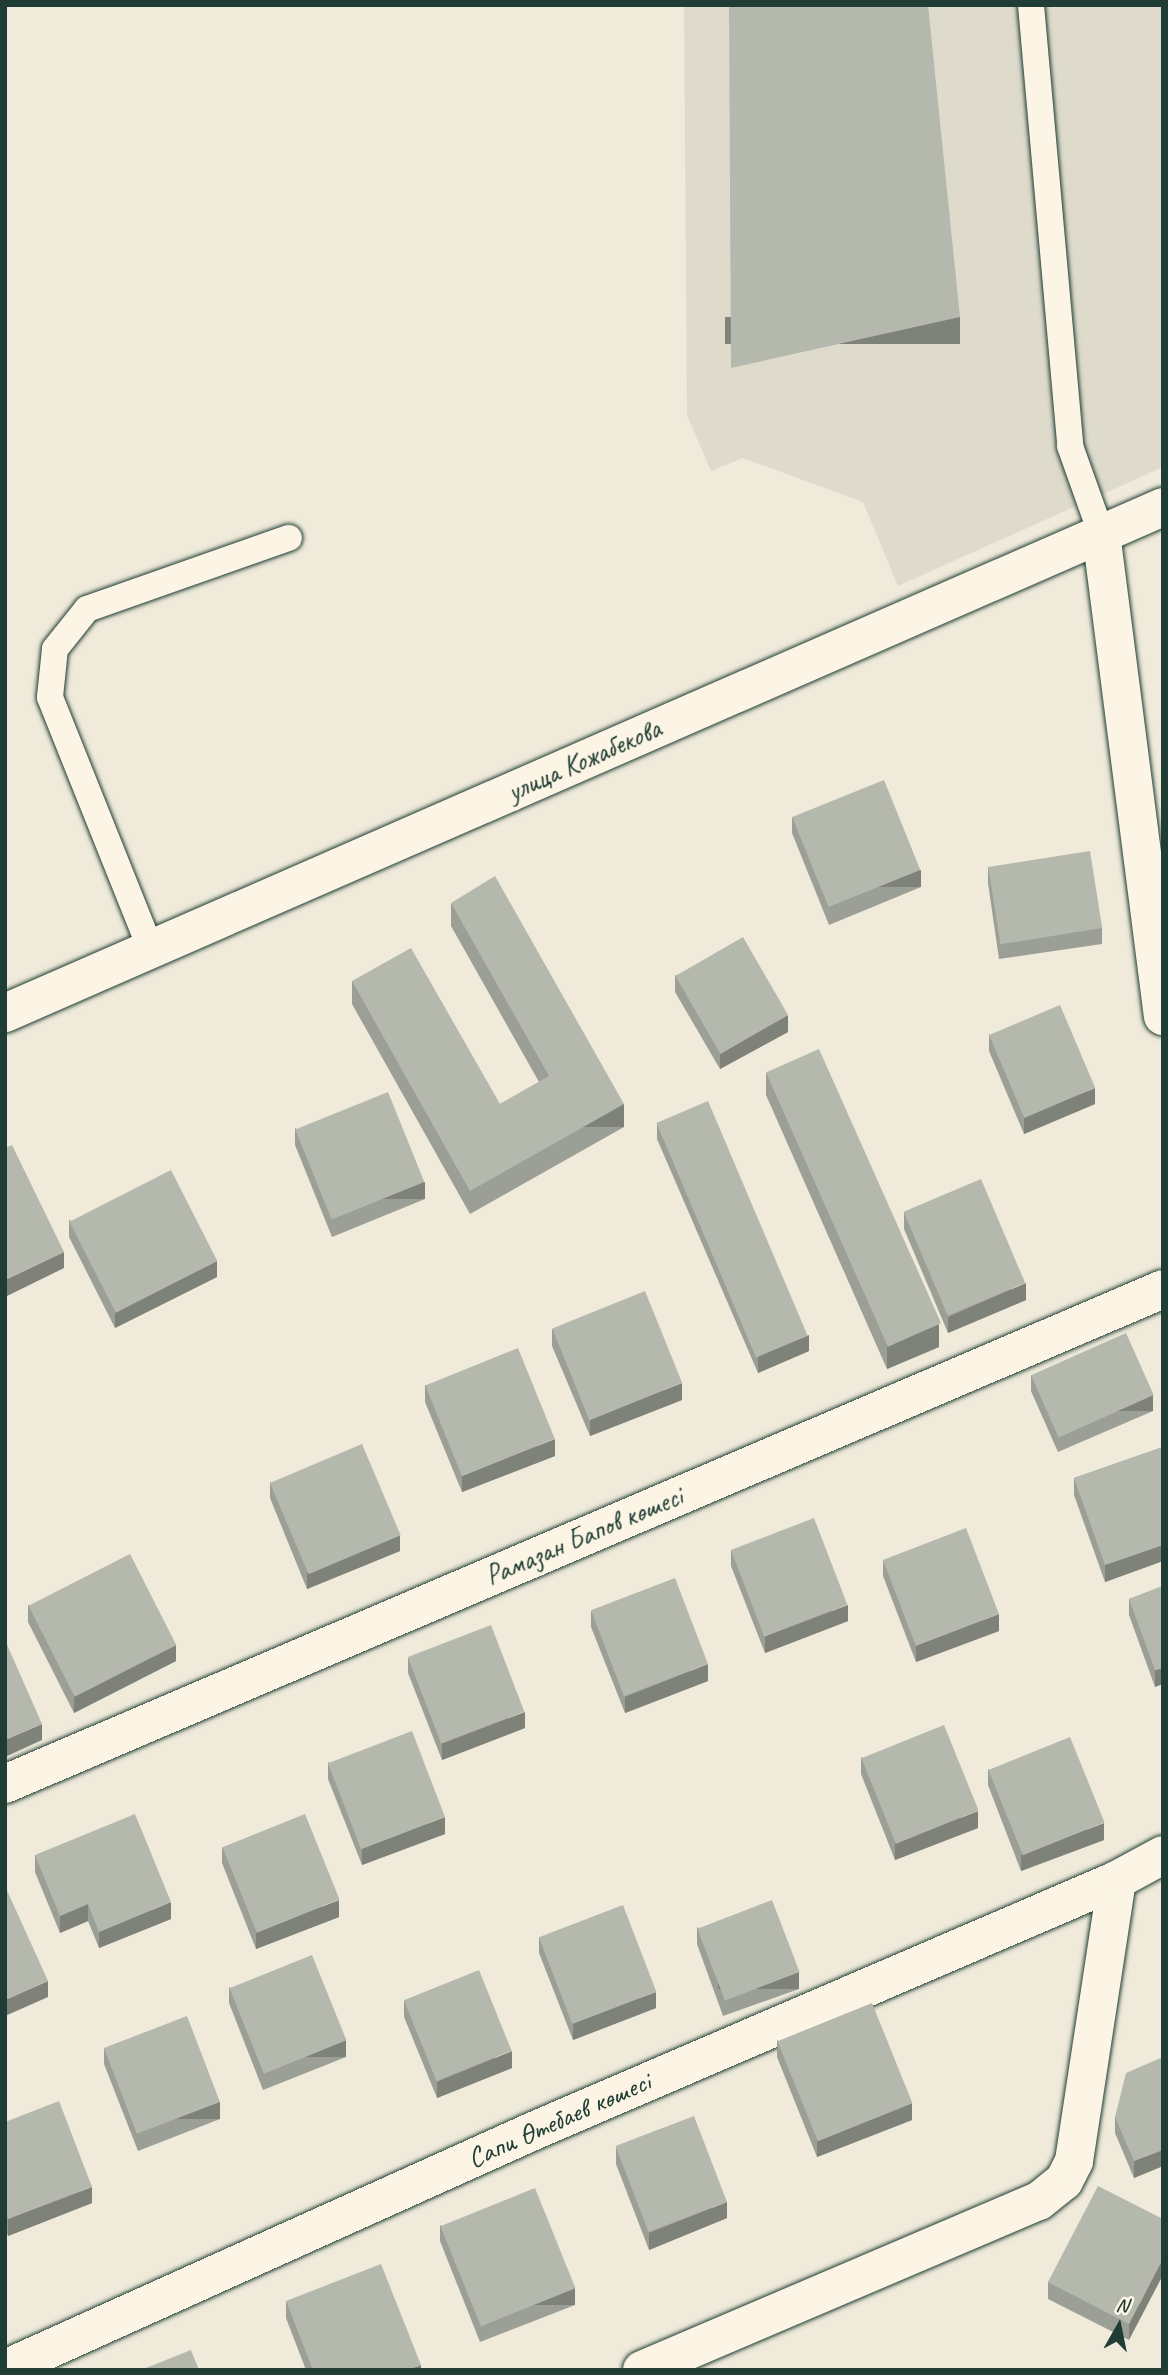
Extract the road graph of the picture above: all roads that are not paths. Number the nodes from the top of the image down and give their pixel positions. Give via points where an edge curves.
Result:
1 (1031, 5) edge
2 (1163, 507) edge
3 (1101, 533) junction
4 (289, 538) dead end
5 (151, 950) junction
6 (5, 1013) edge
7 (1163, 1016) edge
8 (1163, 1289) edge
9 (5, 1784) edge
10 (1163, 1855) edge
11 (1116, 1880) junction
12 (5, 2369) edge
13 (642, 2370) edge

1 - 3 lane via 1070,446
2 - 3 street, улица Кожабекова
3 - 5 street, улица Кожабекова
3 - 7 street
4 - 5 lane via 87,609 55,649 50,697
5 - 6 street, улица Кожабекова
8 - 9 street, Рамазан Бапов көшесі
10 - 11 street, Сапи Өтебаев көшесі
11 - 12 street, Сапи Өтебаев көшесі via 531,2132
11 - 13 street via 1074,2161 1064,2181 1039,2201

